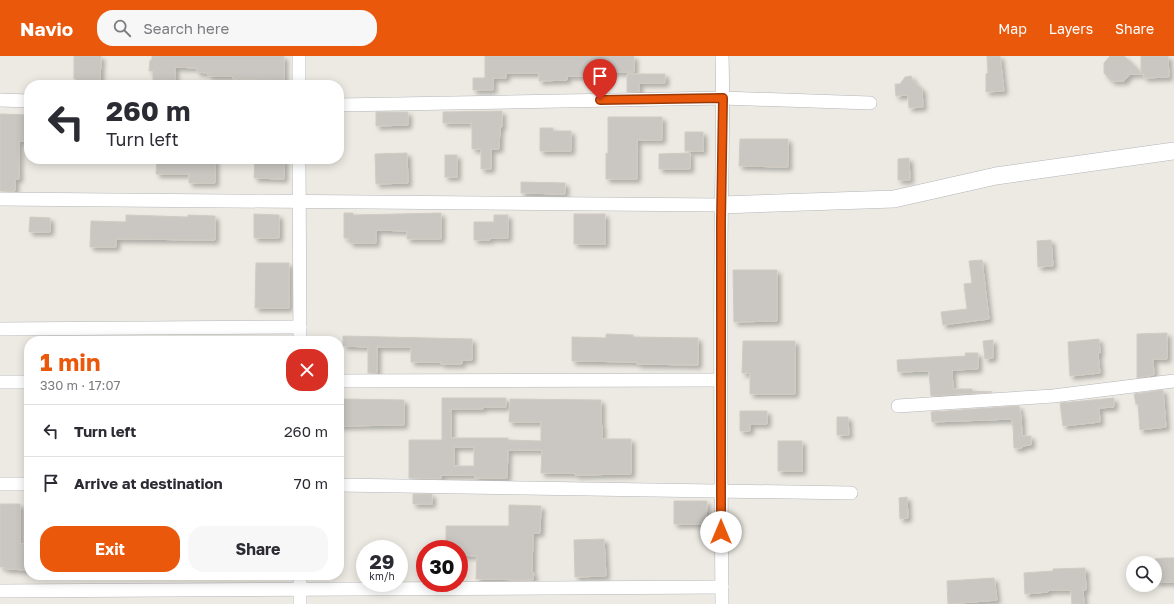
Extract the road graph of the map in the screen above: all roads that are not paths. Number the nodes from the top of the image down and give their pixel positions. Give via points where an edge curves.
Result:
1 (299, 56) edge
2 (722, 56) edge
3 (299, 80) edge
4 (723, 98) junction
5 (0, 100) edge
6 (24, 101) edge
7 (870, 102) dead end
8 (344, 105) edge
9 (1174, 151) edge
10 (300, 164) edge
11 (0, 200) edge
12 (300, 201) junction
13 (721, 205) junction
14 (300, 327) junction
15 (0, 329) edge
16 (300, 336) edge
17 (720, 380) junction
18 (344, 381) edge
19 (1174, 381) edge
20 (0, 382) edge
21 (24, 382) edge
22 (898, 406) dead end
23 (0, 484) edge
24 (24, 484) edge
25 (344, 485) edge
26 (721, 490) junction
27 (851, 493) dead end
28 (300, 580) edge
29 (722, 587) junction
30 (300, 589) junction
31 (0, 591) edge
32 (300, 604) edge
33 (722, 604) edge

1 - 3 street
2 - 4 street
4 - 7 street
4 - 8 street
4 - 13 street
5 - 6 street
9 - 13 street via 996,176 894,199
10 - 12 street
11 - 12 street
12 - 13 street
12 - 14 street
13 - 17 street
14 - 15 street
14 - 16 street
17 - 18 street
17 - 26 street
19 - 22 street via 1053,396
20 - 21 street
23 - 24 street
25 - 26 street
26 - 27 street
26 - 29 street
28 - 30 street
29 - 30 street
29 - 33 street
30 - 31 street
30 - 32 street

